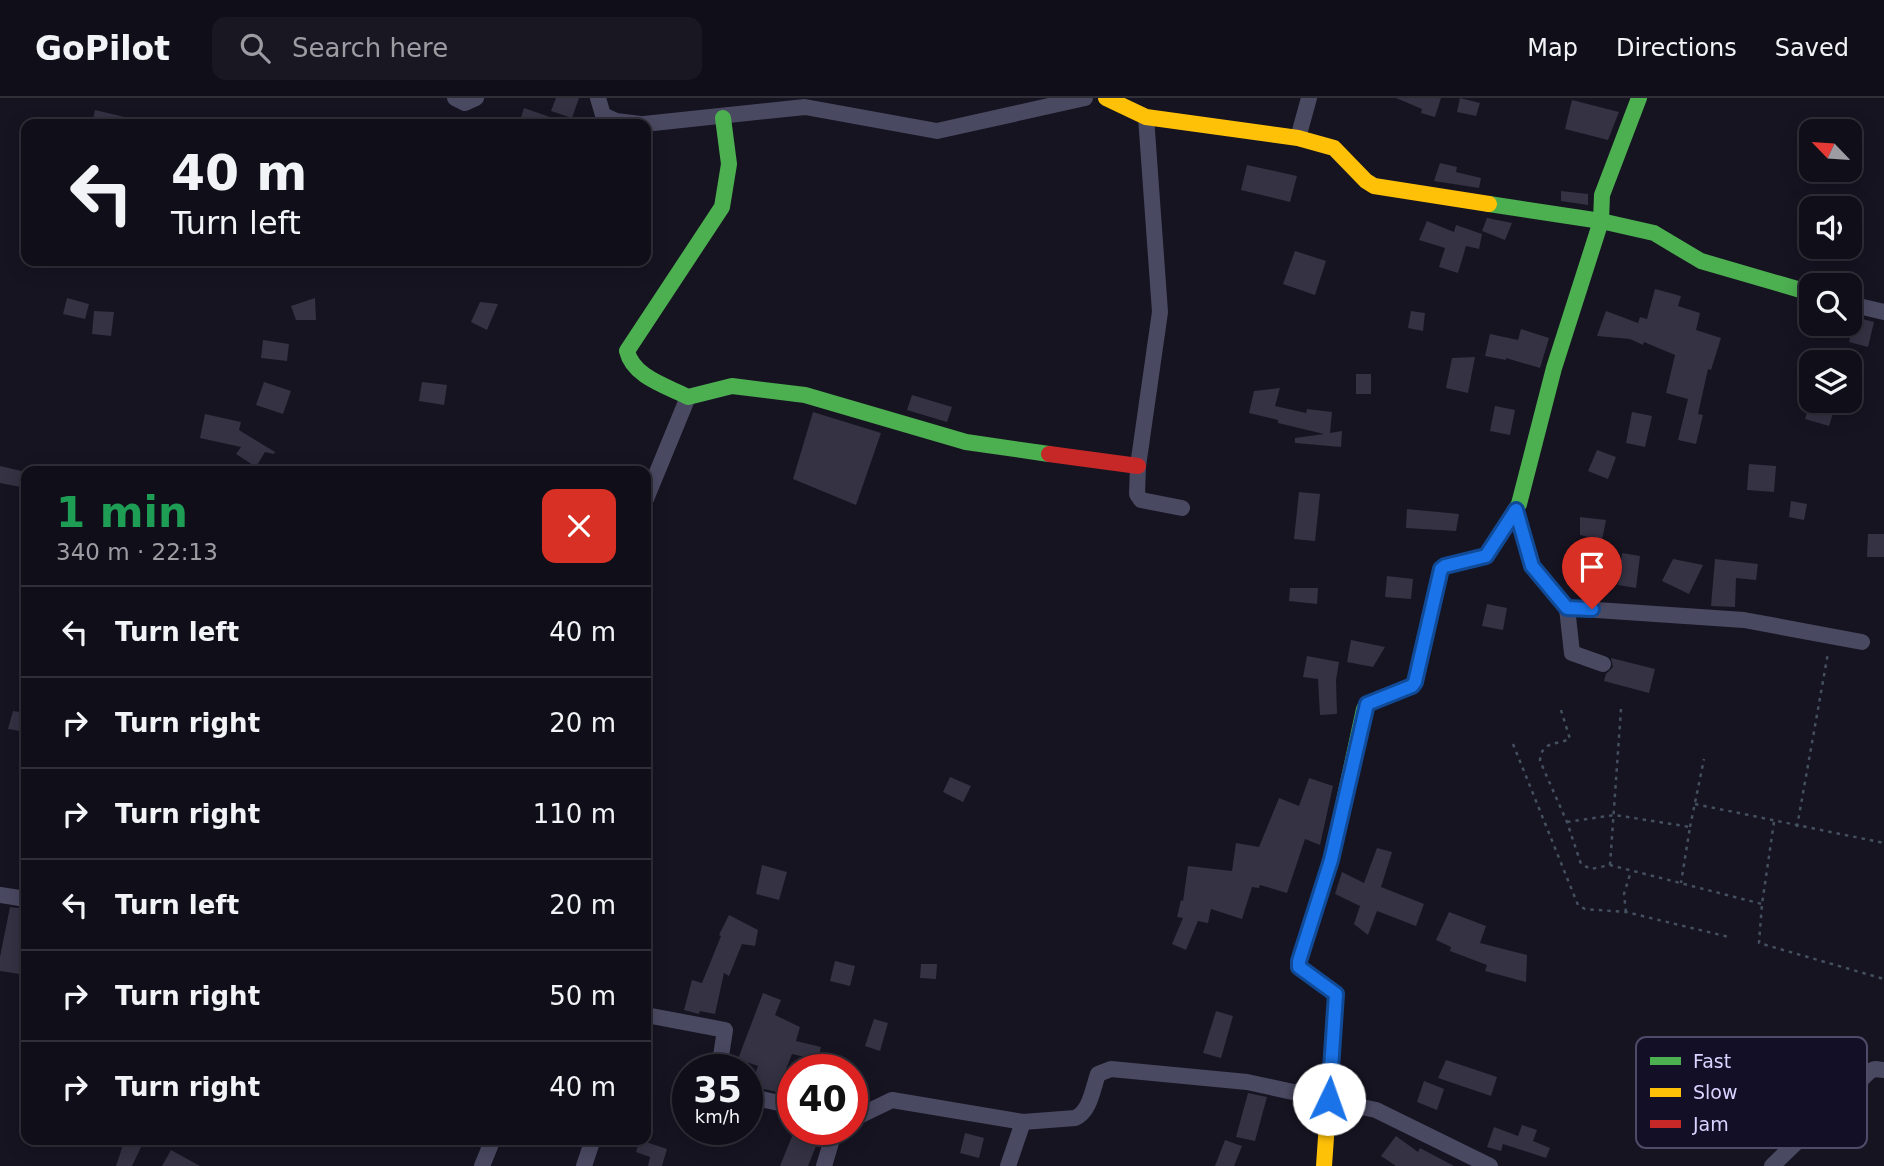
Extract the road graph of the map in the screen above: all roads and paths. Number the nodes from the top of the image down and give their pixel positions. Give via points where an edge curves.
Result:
1 (455, 98) edge
2 (476, 98) edge
3 (598, 98) edge
4 (1084, 98) edge
5 (1106, 98) edge
6 (1310, 98) edge
7 (1639, 98) edge
8 (1146, 117) junction
9 (723, 118) junction
10 (612, 119) edge
11 (651, 123) edge
12 (1298, 138) junction
13 (1601, 221) junction
14 (1799, 290) edge
15 (1862, 307) edge
16 (1884, 312) edge
17 (688, 397) junction
18 (1138, 466) junction
19 (651, 487) edge
20 (1182, 508) dead end
21 (1516, 510) junction
22 (1567, 608) junction
23 (1831, 636) junction
24 (1862, 642) dead end
25 (1603, 664) dead end
26 (1621, 709) dead end
27 (1561, 710) dead end
28 (1513, 744) dead end
29 (1704, 759) dead end
30 (1695, 804) junction
31 (1615, 815) junction
32 (1567, 822) junction
33 (1774, 822) junction
34 (1690, 827) junction
35 (1797, 827) junction
36 (1884, 843) edge
37 (1610, 865) junction
38 (1631, 871) junction
39 (1681, 884) junction
40 (0, 895) edge
41 (21, 898) edge
42 (1762, 904) junction
43 (1626, 912) junction
44 (1729, 937) dead end
45 (1884, 979) edge
46 (651, 1016) edge
47 (721, 1054) edge
48 (1884, 1070) edge
49 (1867, 1073) edge
50 (1329, 1099) junction
51 (868, 1112) edge
52 (1023, 1122) junction
53 (491, 1145) edge
54 (591, 1145) edge
55 (830, 1145) edge
56 (1790, 1148) edge
57 (482, 1166) edge
58 (584, 1166) edge
59 (824, 1166) edge
60 (1008, 1166) edge
61 (1324, 1166) edge
62 (1490, 1166) edge
63 (1772, 1166) edge

1 - 2 street via 465,103
3 - 10 street via 603,115
4 - 9 street via 937,131 805,107
5 - 8 street
6 - 12 street
7 - 13 street via 1602,195
8 - 12 street
8 - 18 street via 1160,312
9 - 11 street
9 - 17 street via 729,164 722,207 627,351 634,368
12 - 13 street via 1338,150 1374,186
13 - 14 street via 1654,233 1701,261
13 - 21 street via 1554,368
15 - 16 street
17 - 18 street via 732,386 805,395 966,442
17 - 19 street
18 - 20 street via 1141,500
21 - 22 street via 1532,566
21 - 50 street via 1486,556 1441,569 1412,686 1364,709 1331,860 1299,961 1299,967 1336,994
22 - 23 street via 1744,620
22 - 25 street via 1572,653
23 - 24 street
23 - 35 path
26 - 31 path
27 - 32 path via 1570,739 1544,747 1540,761
28 - 43 path via 1578,905
29 - 30 path
30 - 33 path
30 - 34 path
31 - 32 path
31 - 34 path
31 - 37 path
32 - 37 path via 1581,864 1591,869
33 - 35 path
33 - 42 path
34 - 39 path
35 - 36 path
37 - 38 path
38 - 39 path
38 - 43 path via 1623,894
39 - 42 path
40 - 41 street
42 - 45 path via 1760,944
43 - 44 path
46 - 47 street via 725,1030
48 - 49 street
50 - 52 street via 1247,1082 1111,1069 1098,1074 1081,1116
50 - 61 street
50 - 62 street via 1383,1112
51 - 52 street via 892,1100
52 - 60 street
53 - 57 street
54 - 58 street
55 - 59 street
56 - 63 street

